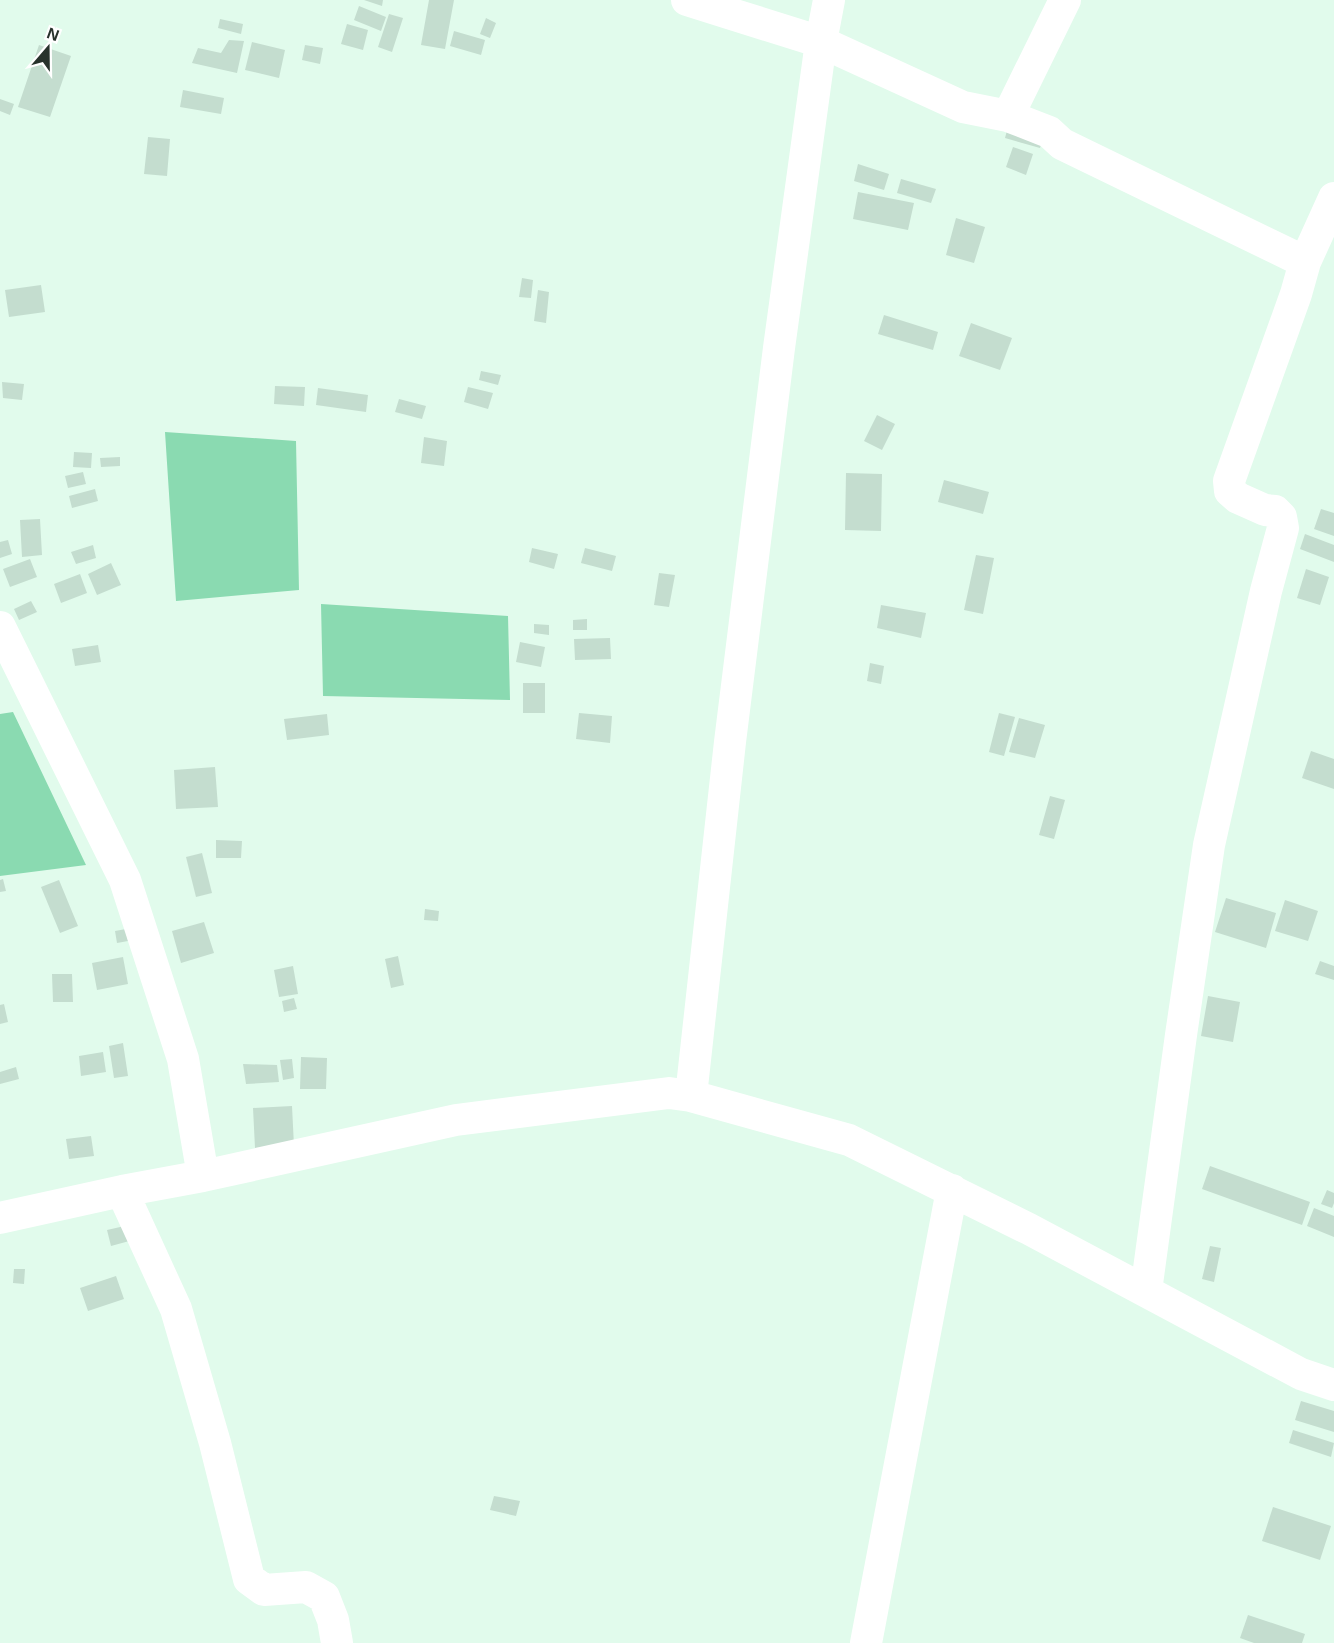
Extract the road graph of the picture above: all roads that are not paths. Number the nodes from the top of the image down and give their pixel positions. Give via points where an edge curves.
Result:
1 (687, 0) edge
2 (829, 0) edge
3 (1065, 0) edge
4 (821, 42) junction
5 (1008, 116) junction
6 (1334, 198) edge
7 (1305, 262) junction
8 (0, 627) edge
9 (691, 1096) junction
10 (203, 1176) junction
11 (952, 1190) junction
12 (122, 1191) junction
13 (0, 1218) edge
14 (1146, 1291) junction
15 (1334, 1385) edge
16 (337, 1643) edge
17 (866, 1643) edge

1 - 4 street
2 - 4 street
3 - 5 street
4 - 5 street via 963,107
4 - 9 street via 730,742
5 - 7 street via 1049,132 1062,144
6 - 7 street
7 - 14 street via 1228,481 1230,491 1238,498 1275,511 1283,528 1209,845
8 - 10 street via 125,880 183,1059
9 - 10 street via 669,1093 456,1120
9 - 11 street via 849,1140
10 - 12 street
11 - 14 street
11 - 17 street
12 - 13 street
12 - 16 street via 176,1310 249,1579 264,1590 306,1587 324,1597
14 - 15 street via 1301,1374

